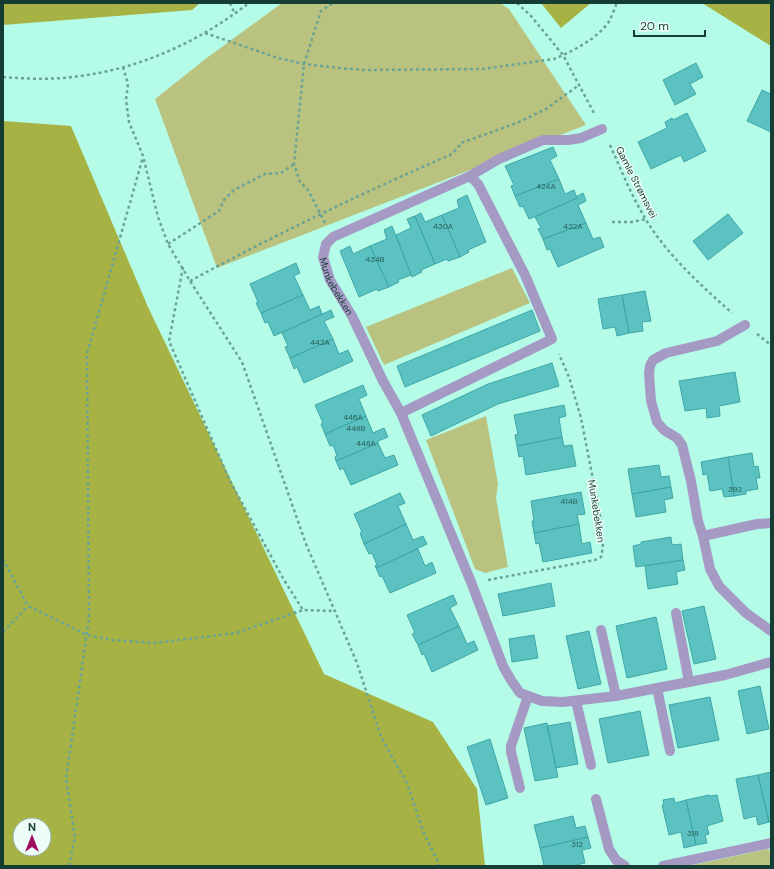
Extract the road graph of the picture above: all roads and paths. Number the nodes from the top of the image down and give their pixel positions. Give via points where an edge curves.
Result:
1 (230, 3) edge
2 (249, 3) edge
3 (333, 3) edge
4 (517, 3) edge
5 (617, 3) edge
6 (235, 14) junction
7 (205, 33) junction
8 (563, 55) junction
9 (304, 64) junction
10 (123, 67) junction
11 (3, 77) edge
12 (579, 85) junction
13 (602, 129) junction
14 (143, 156) junction
15 (294, 164) junction
16 (470, 176) junction
17 (321, 215) junction
18 (646, 218) junction
19 (612, 222) dead end
20 (333, 237) junction
21 (168, 244) junction
22 (183, 267) junction
23 (190, 281) junction
24 (745, 325) junction
25 (552, 339) junction
26 (771, 346) edge
27 (401, 413) junction
28 (771, 523) edge
29 (703, 536) junction
30 (3, 559) edge
31 (471, 582) junction
32 (28, 606) junction
33 (303, 610) junction
34 (334, 611) junction
35 (676, 613) dead end
36 (601, 630) dead end
37 (771, 631) edge
38 (3, 632) edge
39 (87, 635) junction
40 (771, 662) edge
41 (689, 682) junction
42 (657, 688) junction
43 (528, 696) junction
44 (616, 696) junction
45 (576, 701) junction
46 (670, 751) dead end
47 (592, 765) dead end
48 (520, 788) dead end
49 (596, 799) dead end
50 (771, 843) edge
51 (69, 866) edge
52 (439, 866) edge
53 (625, 866) edge
54 (663, 866) edge

1 - 6 path
2 - 6 path
3 - 9 path via 321,11
4 - 8 path, Gamle Strømsvei
5 - 8 path via 603,28 592,38
6 - 7 path
7 - 9 path via 278,58
7 - 10 path via 173,50
8 - 9 path via 554,59 482,69 364,70
8 - 12 path, Gamle Strømsvei
9 - 15 path
10 - 11 path via 66,78
10 - 14 path via 128,84 126,100 129,122
12 - 13 path, Gamle Strømsvei
12 - 17 path via 546,108 522,120 460,143 450,155
13 - 16 lane via 581,138 543,140 499,159
13 - 18 path, Gamle Strømsvei
14 - 21 path via 158,217
14 - 39 path via 87,354
15 - 17 path via 300,182 308,190
15 - 21 path via 281,173 265,174 234,190 224,200 219,211
16 - 20 lane
16 - 25 lane via 478,184 525,275
17 - 20 path
17 - 23 path
18 - 19 path via 632,222
18 - 24 path, Gamle Strømsvei via 678,261
20 - 27 lane, Munkebekken via 326,244 323,257 330,280 352,316
21 - 22 path
22 - 23 path
22 - 33 path via 169,341 230,481
23 - 34 path via 242,362 306,544
24 - 26 path, Gamle Strømsvei
24 - 29 lane via 716,341 666,353 653,360 650,366 651,401 657,422 682,444
25 - 27 lane
25 - 31 path, Munkebekken via 569,377 581,418 600,515 602,553 595,560
27 - 31 lane, Munkebekken
28 - 29 lane
29 - 37 lane via 710,569 719,586 746,613
30 - 32 path
31 - 43 lane, Munkebekken via 503,666 520,693
32 - 38 path
32 - 39 path
33 - 34 path
33 - 39 path via 236,633 154,643 112,640
34 - 52 path via 357,663 381,737 407,783 423,831
35 - 41 lane
36 - 44 lane
39 - 51 path via 66,778 75,838
40 - 41 lane, Munkebekken
41 - 42 lane, Munkebekken
42 - 44 lane, Munkebekken
42 - 46 lane
43 - 45 lane, Munkebekken via 542,701
43 - 48 lane via 511,746
44 - 45 lane, Munkebekken
45 - 47 lane
49 - 53 lane via 609,849 616,860
50 - 54 lane

